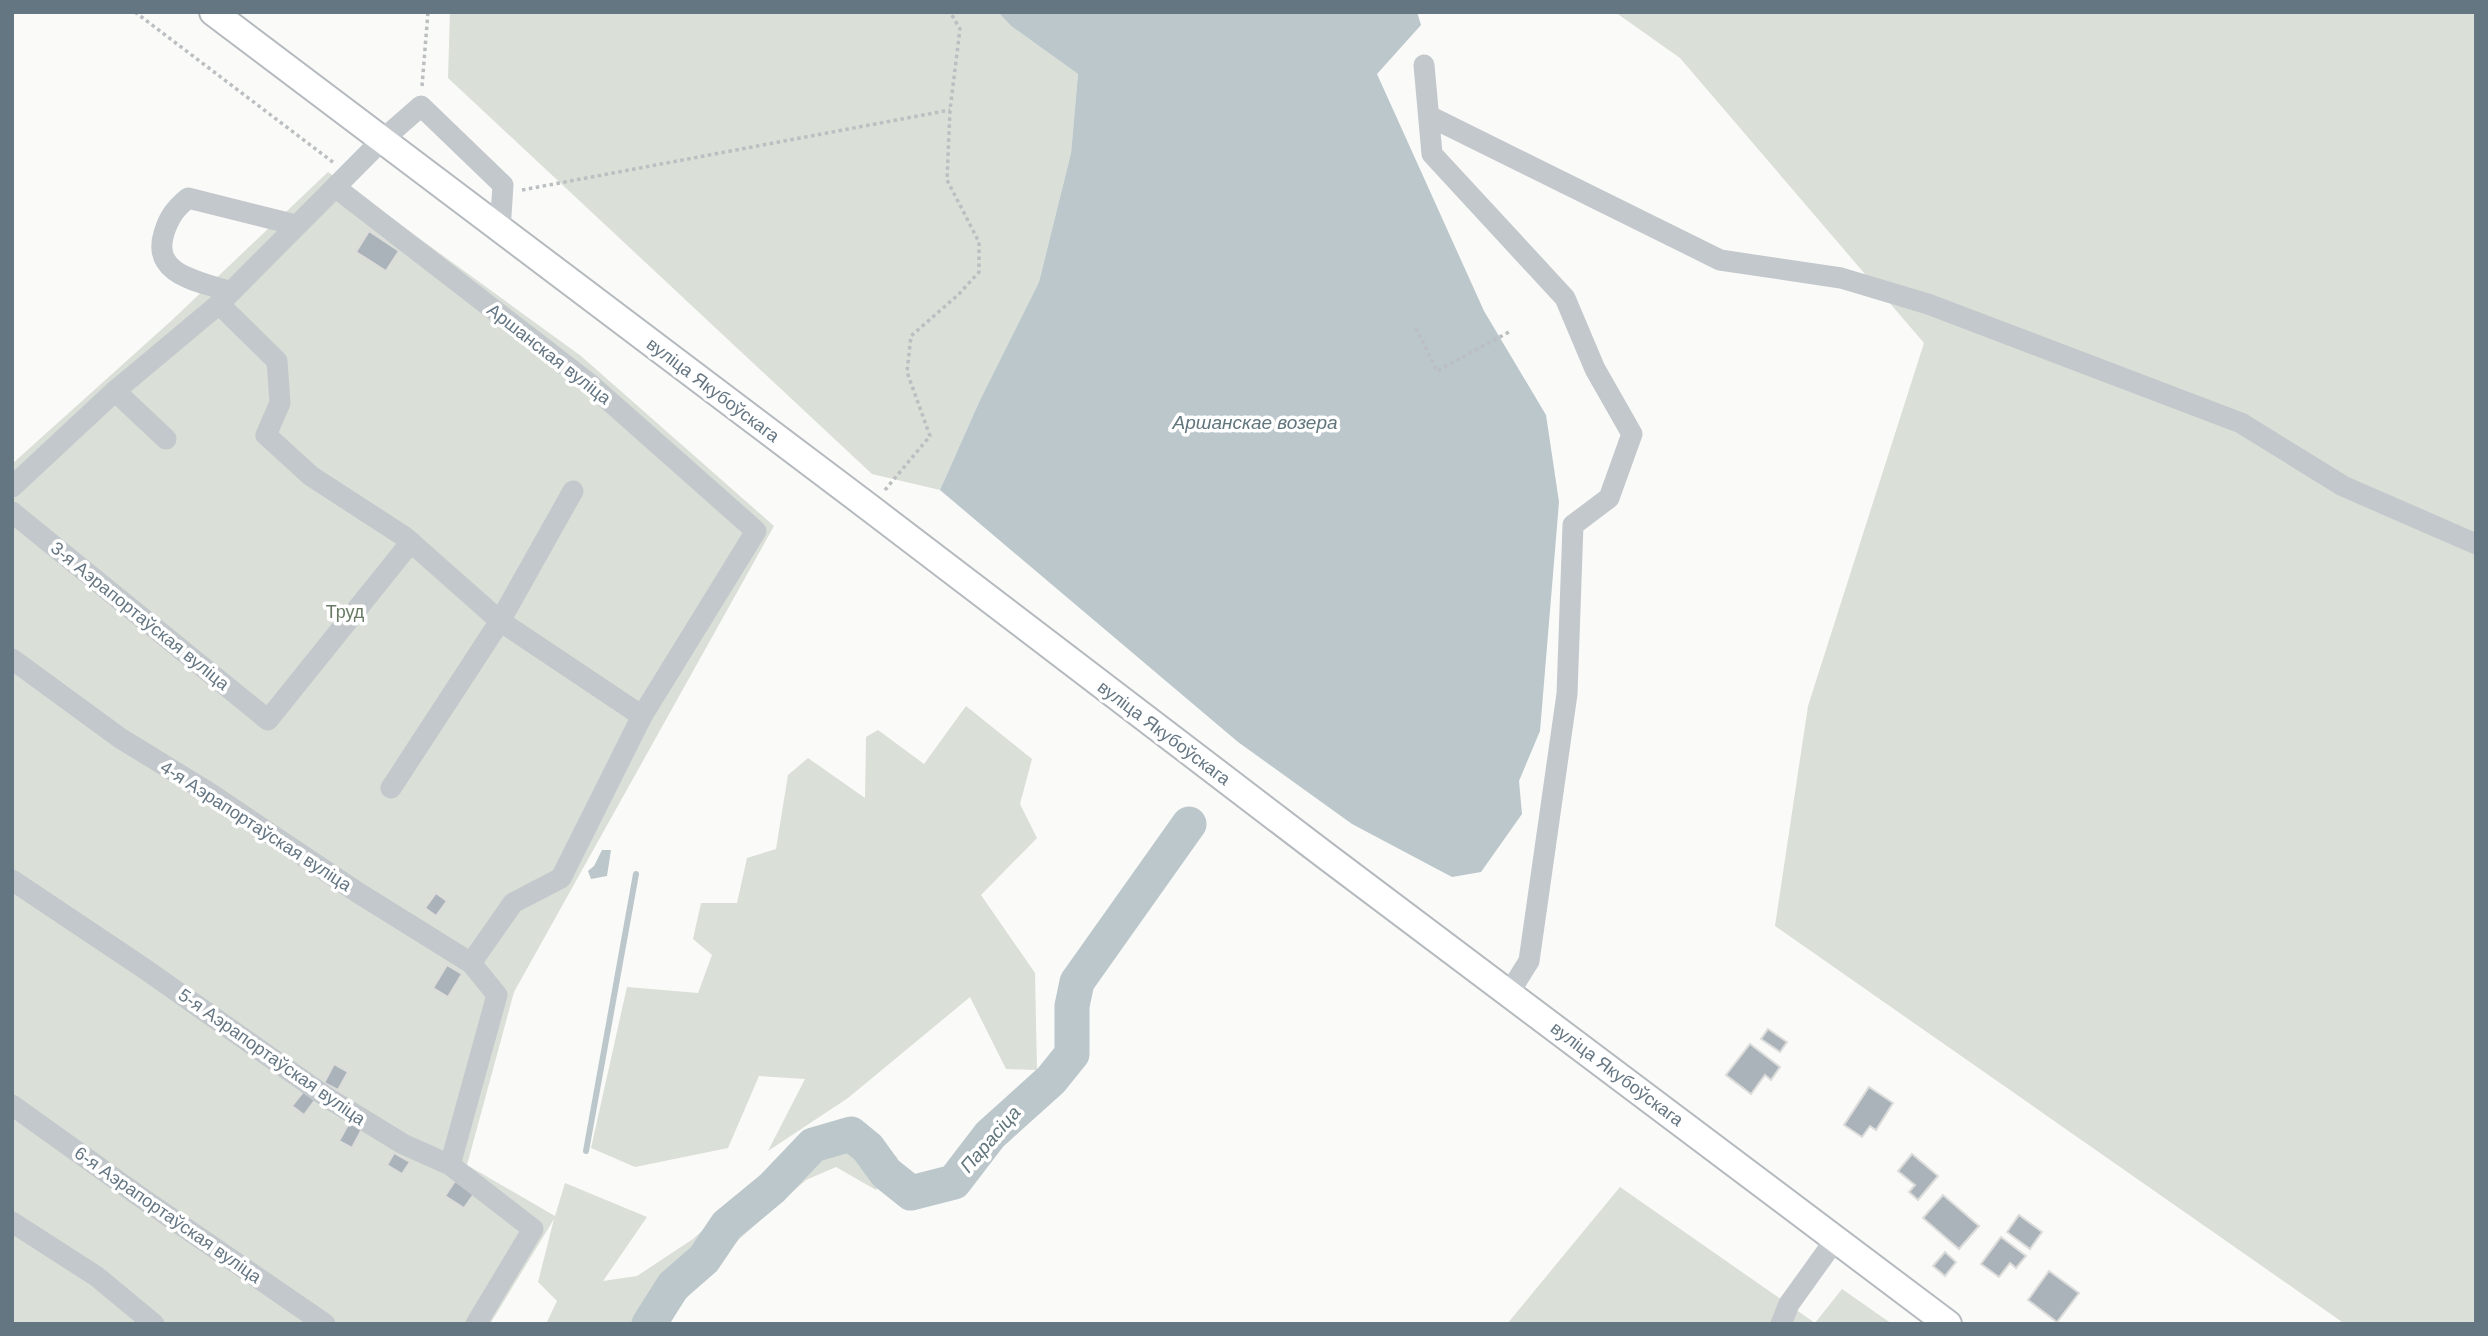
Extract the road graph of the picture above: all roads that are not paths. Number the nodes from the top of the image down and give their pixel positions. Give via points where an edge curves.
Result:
1 (213, 12) edge
2 (1424, 65) dead end
3 (1429, 116) junction
4 (381, 141) junction
5 (341, 180) junction
6 (296, 225) junction
7 (500, 230) junction
8 (225, 298) junction
9 (115, 391) junction
10 (166, 439) dead end
11 (12, 487) edge
12 (573, 491) dead end
13 (12, 512) edge
14 (411, 542) junction
15 (2476, 544) edge
16 (500, 621) junction
17 (12, 659) edge
18 (642, 716) junction
19 (391, 788) dead end
20 (12, 880) edge
21 (471, 963) junction
22 (1509, 993) junction
23 (12, 1105) edge
24 (450, 1166) junction
25 (12, 1222) edge
26 (1835, 1240) junction
27 (153, 1324) edge
28 (326, 1324) edge
29 (476, 1324) edge
30 (1781, 1324) edge
31 (1948, 1324) edge

1 - 4 main road, вуліца Якубоўскага
2 - 3 street
3 - 15 street via 1720,260 1841,278 1928,304 2241,423 2343,486
3 - 22 street via 1432,154 1565,298 1595,369 1632,433 1609,498 1573,525 1567,694 1529,961
4 - 5 street
4 - 7 main road, вуліца Якубоўскага
4 - 7 street via 421,106 503,185
5 - 6 street
5 - 18 street, Аршанская вуліца via 590,384 755,531
6 - 8 street
6 - 8 street via 188,198 173,210 160,247 163,261
7 - 22 main road, вуліца Якубоўскага
8 - 9 street
8 - 14 street via 278,361 281,403 266,435 311,475
9 - 10 street
9 - 11 street
12 - 16 street
13 - 14 street, 3-я Аэрапортаўская вуліца via 268,720
14 - 16 street
16 - 18 street
16 - 19 street
17 - 21 street, 4-я Аэрапортаўская вуліца via 120,738
18 - 21 street via 561,878 513,903
20 - 24 street, 5-я Аэрапортаўская вуліца via 328,1098 403,1144
21 - 24 street, 4-я Аэрапортаўская вуліца via 497,995
22 - 26 main road, вуліца Якубоўскага
23 - 28 street, 6-я Аэрапортаўская вуліца
24 - 29 street, 5-я Аэрапортаўская вуліца via 533,1229
25 - 27 street via 96,1276
26 - 30 street via 1788,1304
26 - 31 main road, вуліца Якубоўскага

